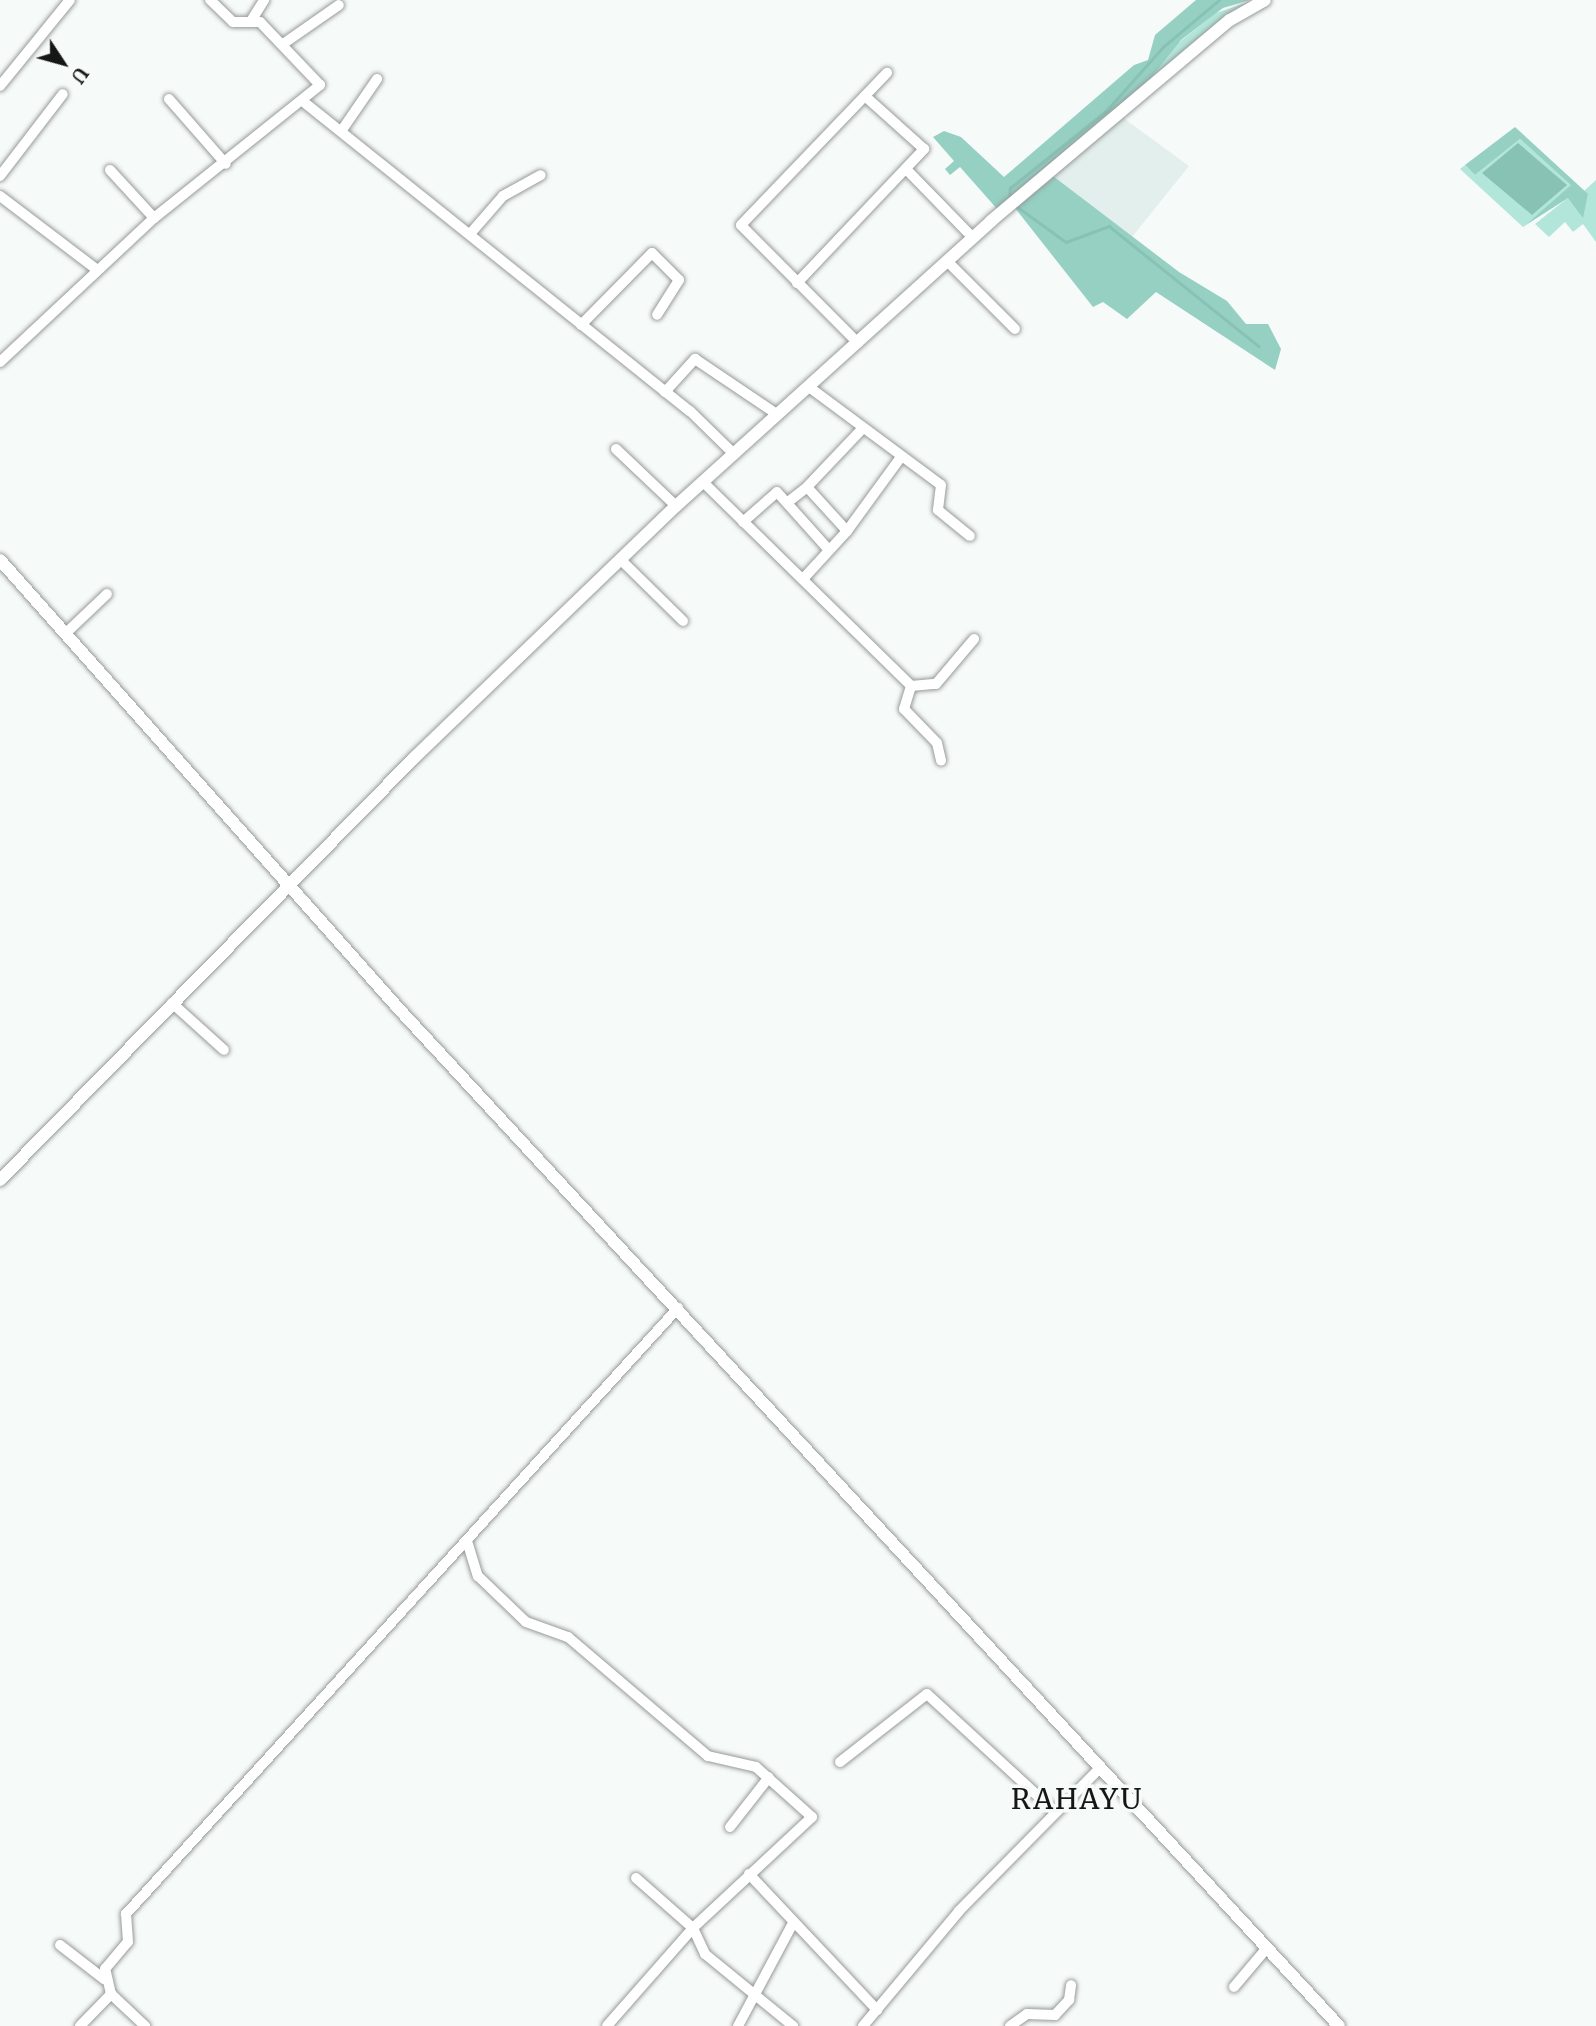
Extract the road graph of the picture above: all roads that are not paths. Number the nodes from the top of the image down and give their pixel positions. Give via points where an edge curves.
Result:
1 (70, 0) edge
2 (210, 0) edge
3 (264, 0) edge
4 (1265, 0) edge
5 (339, 5) dead end
6 (251, 21) junction
7 (283, 44) junction
8 (887, 73) dead end
9 (377, 79) dead end
10 (0, 86) edge
11 (63, 94) dead end
12 (865, 96) junction
13 (169, 99) dead end
14 (305, 103) junction
15 (342, 130) junction
16 (226, 164) junction
17 (906, 169) junction
18 (110, 170) dead end
19 (541, 175) dead end
20 (0, 176) edge
21 (0, 196) edge
22 (154, 218) junction
23 (470, 234) junction
24 (973, 238) junction
25 (947, 261) junction
26 (96, 269) junction
27 (797, 283) junction
28 (657, 315) dead end
29 (581, 325) junction
30 (1015, 330) dead end
31 (858, 343) junction
32 (0, 362) edge
33 (810, 387) junction
34 (665, 391) junction
35 (778, 415) junction
36 (863, 428) junction
37 (616, 449) dead end
38 (734, 454) junction
39 (901, 457) junction
40 (703, 482) junction
41 (807, 487) junction
42 (788, 502) junction
43 (676, 506) junction
44 (743, 522) junction
45 (847, 531) junction
46 (970, 537) dead end
47 (830, 550) junction
48 (0, 560) edge
49 (621, 560) junction
50 (803, 579) junction
51 (107, 594) dead end
52 (683, 621) dead end
53 (65, 634) junction
54 (974, 639) dead end
55 (912, 686) junction
56 (941, 761) dead end
57 (291, 882) junction
58 (172, 1003) junction
59 (224, 1049) dead end
60 (0, 1180) edge
61 (678, 1308) junction
62 (467, 1541) junction
63 (839, 1762) dead end
64 (1100, 1768) junction
65 (769, 1777) junction
66 (1053, 1810) junction
67 (730, 1827) dead end
68 (748, 1874) junction
69 (636, 1878) dead end
70 (793, 1923) junction
71 (693, 1928) junction
72 (60, 1945) dead end
73 (1266, 1949) junction
74 (103, 1979) junction
75 (1070, 1984) dead end
76 (1234, 1987) dead end
77 (754, 1993) junction
78 (111, 1994) junction
79 (877, 2010) junction
80 (80, 2026) edge
81 (145, 2026) edge
82 (607, 2026) edge
83 (738, 2026) edge
84 (793, 2026) edge
85 (863, 2026) edge
86 (1010, 2026) edge
87 (1339, 2026) edge

1 - 10 street
2 - 6 street via 231,20
3 - 6 street
4 - 24 street via 1230,20
5 - 7 street
6 - 7 street
7 - 14 street via 321,81
8 - 12 street
9 - 15 street
11 - 20 street
12 - 17 street via 923,146
12 - 27 street via 741,226
13 - 16 street
14 - 15 street
14 - 16 street
15 - 23 street
16 - 22 street
17 - 24 street
17 - 27 street
18 - 22 street
19 - 23 street via 503,196
21 - 26 street
22 - 26 street
23 - 29 street
24 - 25 street
25 - 30 street
25 - 31 street
26 - 32 street
27 - 31 street
28 - 29 street via 679,280 652,253
29 - 34 street
31 - 33 street
33 - 35 street
33 - 36 street
34 - 35 street via 695,359
34 - 38 street
35 - 38 street
36 - 39 street
36 - 41 street
37 - 43 street
38 - 40 street
39 - 45 street
39 - 46 street via 941,485 938,510
40 - 43 street
40 - 44 street
41 - 42 street
41 - 45 street
42 - 44 street via 771,494
42 - 47 street
43 - 49 street
44 - 50 street
45 - 47 street
47 - 50 street
48 - 53 street
49 - 52 street
49 - 57 street
50 - 55 street
51 - 53 street
53 - 57 street
54 - 55 street via 936,684
55 - 56 street via 904,709 937,743
57 - 58 street
57 - 61 street via 398,1008
58 - 59 street
58 - 60 street
61 - 62 street
61 - 64 street
62 - 65 street via 478,1576 526,1622 568,1637 708,1756 743,1761
62 - 74 street via 126,1914 128,1942
63 - 66 street via 927,1694
64 - 66 street
64 - 73 street
65 - 67 street
65 - 68 street via 811,1819
66 - 79 street
68 - 70 street
68 - 71 street
69 - 71 street
70 - 77 street
70 - 79 street
71 - 77 street via 705,1955
71 - 82 street
72 - 74 street
73 - 76 street
73 - 87 street
74 - 78 street
75 - 86 street via 1069,2000 1055,2015 1027,2014
77 - 83 street
77 - 84 street
78 - 80 street
78 - 81 street
79 - 85 street

